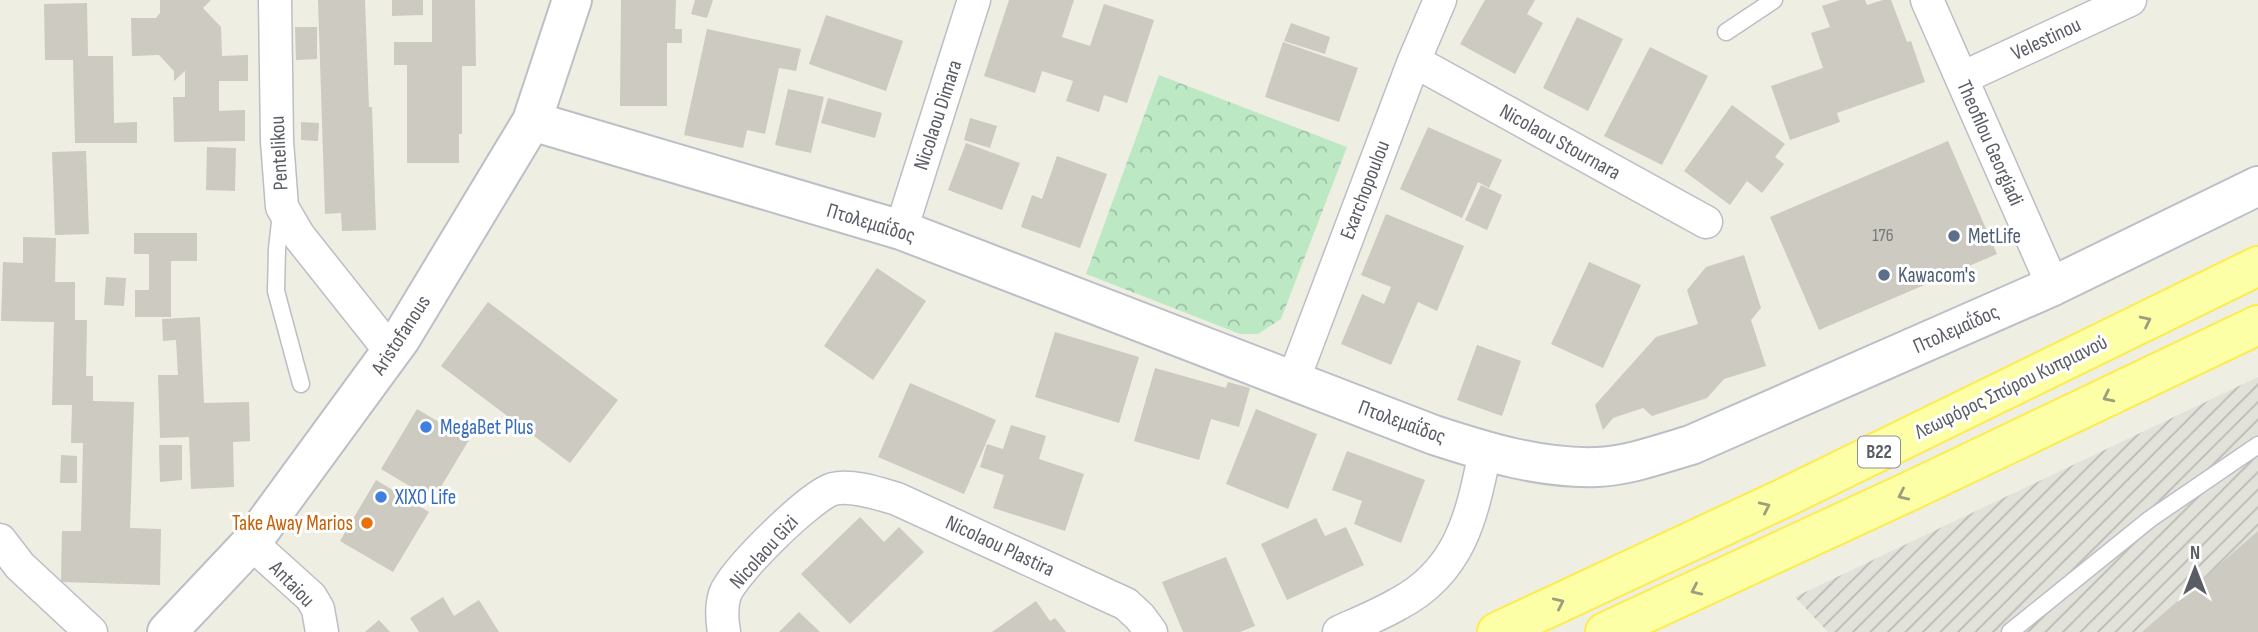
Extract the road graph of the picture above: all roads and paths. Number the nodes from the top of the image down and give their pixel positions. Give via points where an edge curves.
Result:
1 (275, 0) edge
2 (572, 0) edge
3 (974, 0) edge
4 (1440, 0) edge
5 (1774, 0) edge
6 (1927, 0) edge
7 (2130, 0) edge
8 (1726, 32) dead end
9 (1414, 61) junction
10 (1962, 78) junction
11 (532, 121) junction
12 (2258, 186) edge
13 (282, 207) junction
14 (1706, 222) dead end
15 (901, 230) junction
16 (2258, 266) edge
17 (2053, 286) junction
18 (2258, 325) edge
19 (392, 354) junction
20 (1293, 381) junction
21 (301, 384) dead end
22 (2258, 445) edge
23 (1485, 452) junction
24 (834, 489) joint
25 (0, 540) edge
26 (251, 543) junction
27 (91, 632) edge
28 (167, 632) edge
29 (322, 632) edge
30 (724, 632) edge
31 (1151, 632) edge
32 (1339, 632) edge
33 (1497, 632) edge
34 (1605, 632) edge
35 (2010, 632) edge

1 - 13 street, Pentelikou
2 - 11 street, Aristofanous
3 - 15 street, Nicolaou Dimara
4 - 9 street, Exarchopoulou
5 - 8 lane
6 - 10 street, Theofilou Georgiadi
7 - 10 street, Velestinou
9 - 14 street, Nicolaou Stournara
9 - 20 street, Exarchopoulou
10 - 17 street, Theofilou Georgiadi
11 - 15 street, Πτολεμαΐδος
11 - 19 street, Aristofanous
12 - 17 street, Πτολεμαΐδος
13 - 19 street, Pentelikou via 299,236
13 - 21 lane via 276,291
15 - 20 street, Πτολεμαΐδος
33 -> 16 main road, Λεωφόρος Σπύρου Κυπριανού / B22 via 1784,498
17 - 23 street, Πτολεμαΐδος via 1690,445 1641,460 1598,467 1551,465
18 -> 34 main road, B22
19 - 26 street, Aristofanous
20 - 23 street, Πτολεμαΐδος
22 - 35 lane via 2150,519
23 - 32 street via 1458,546 1436,577 1400,603
24 - 30 street, Nicolaou Gizi via 801,510 740,572 726,594
24 - 31 street, Nicolaou Plastira via 870,491 897,499 1126,604
25 - 27 street via 20,566
26 - 28 street, Aristofanous
26 - 29 street, Antaiou via 311,597

